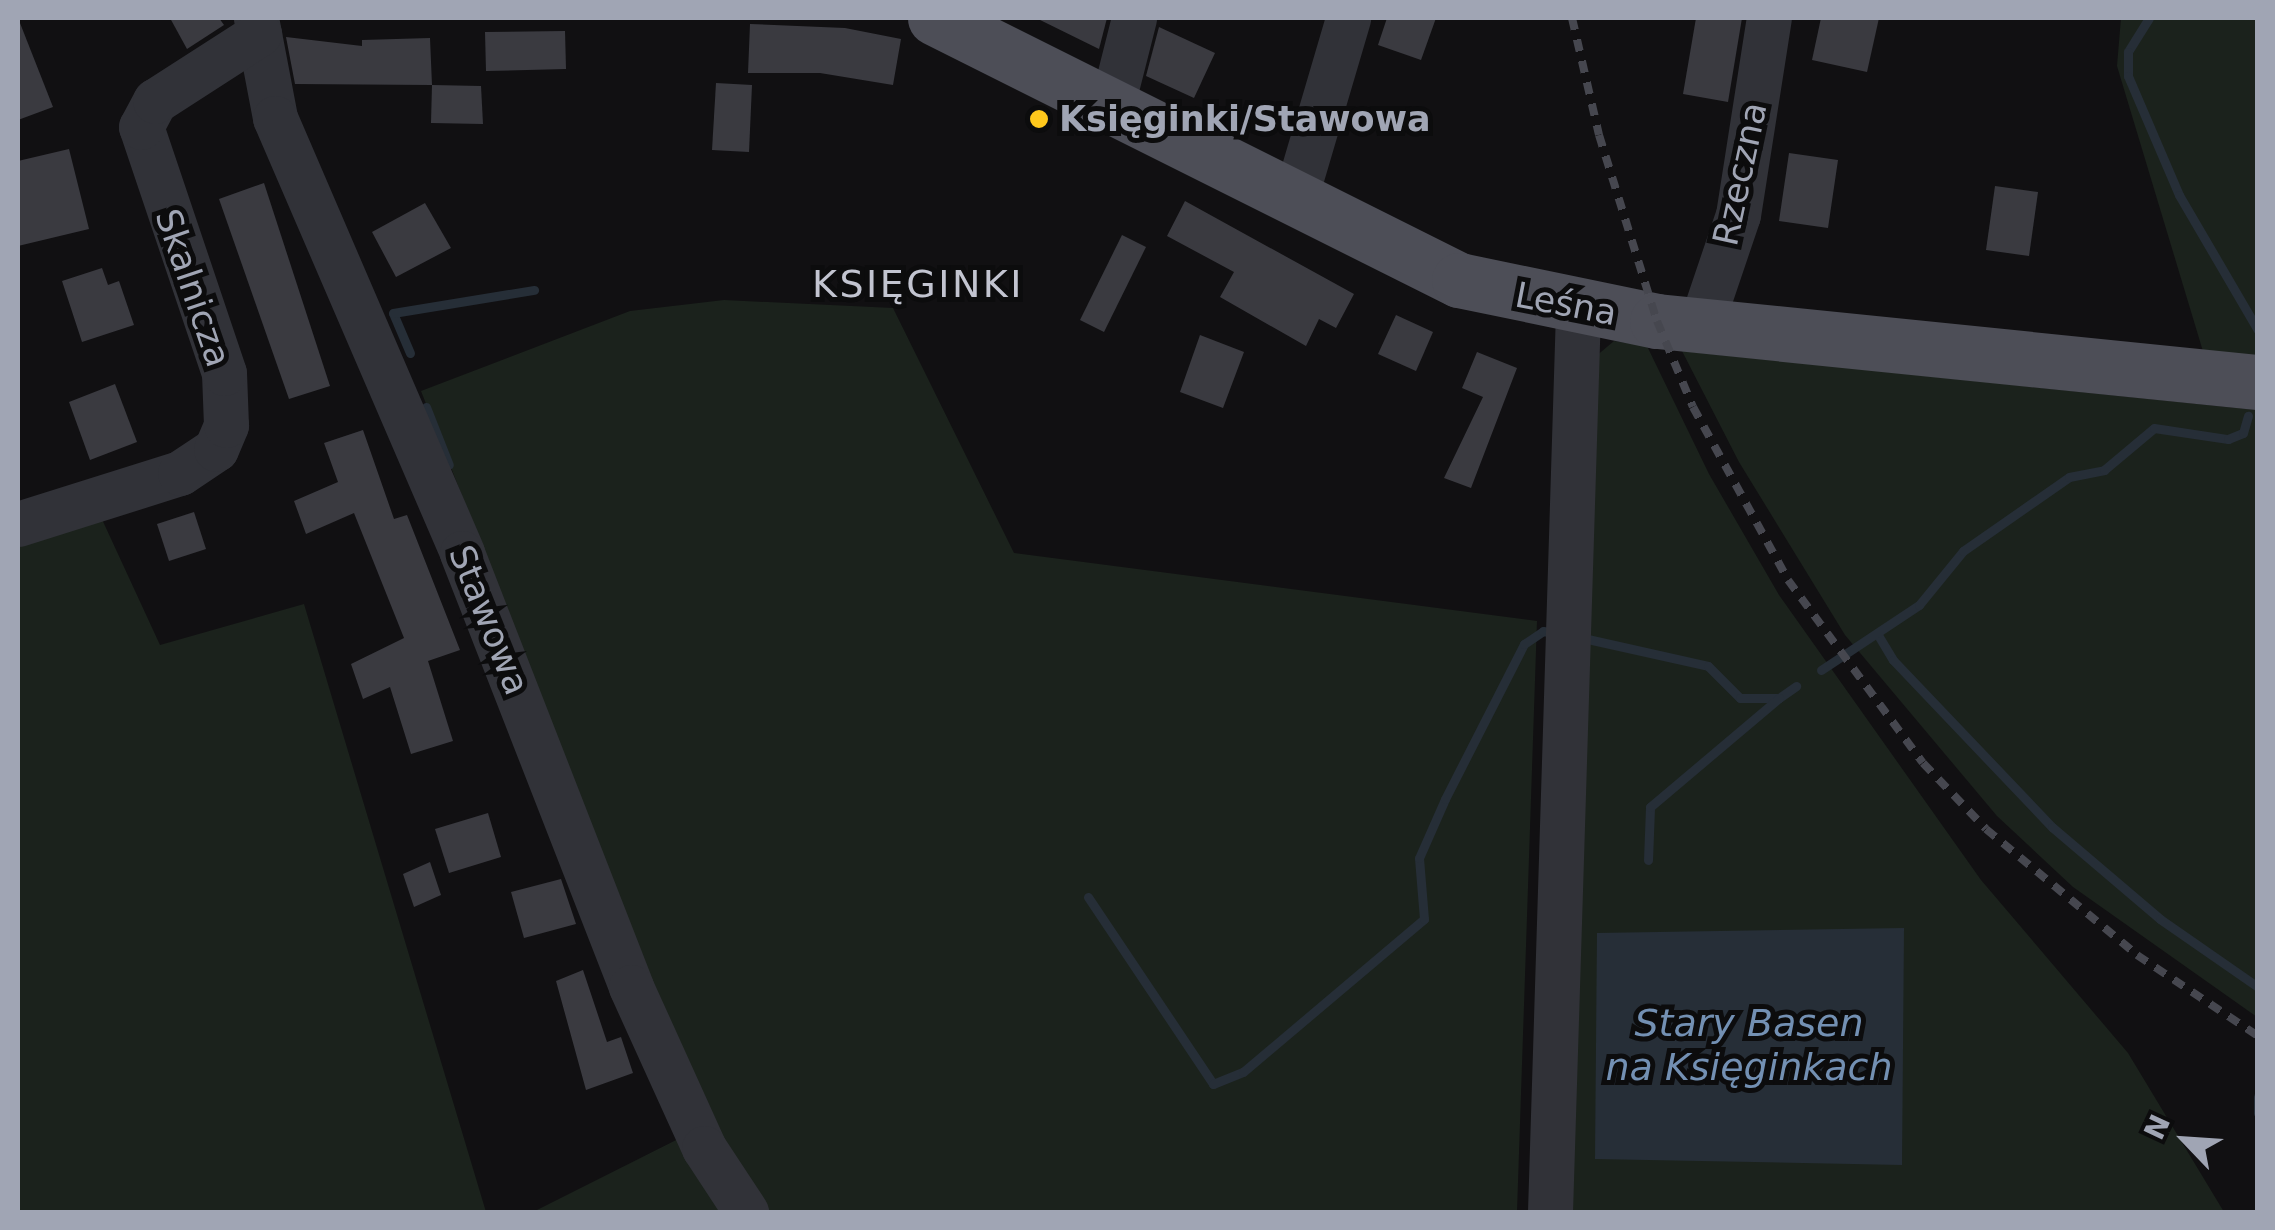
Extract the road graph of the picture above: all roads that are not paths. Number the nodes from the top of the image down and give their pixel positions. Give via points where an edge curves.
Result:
1 (936, 18) edge
2 (1134, 18) edge
3 (1348, 18) edge
4 (1769, 18) edge
5 (258, 26) edge
6 (1111, 110) junction
7 (1294, 202) junction
8 (1578, 310) junction
9 (1700, 327) junction
10 (2258, 382) edge
11 (18, 524) edge
12 (746, 1212) edge
13 (1550, 1212) edge

1 - 6 main road, Leśna
2 - 6 street
3 - 7 street
4 - 9 street, Rzeczna via 1738,215
5 - 11 street, Skalnicza via 155,101 140,127 224,373 226,425 216,449 180,473
5 - 12 street, Stawowa via 275,118 462,553 631,986 704,1148
6 - 7 main road, Leśna
7 - 8 main road, Leśna via 1459,280
8 - 9 main road, Leśna
8 - 13 street
9 - 10 main road, Leśna

